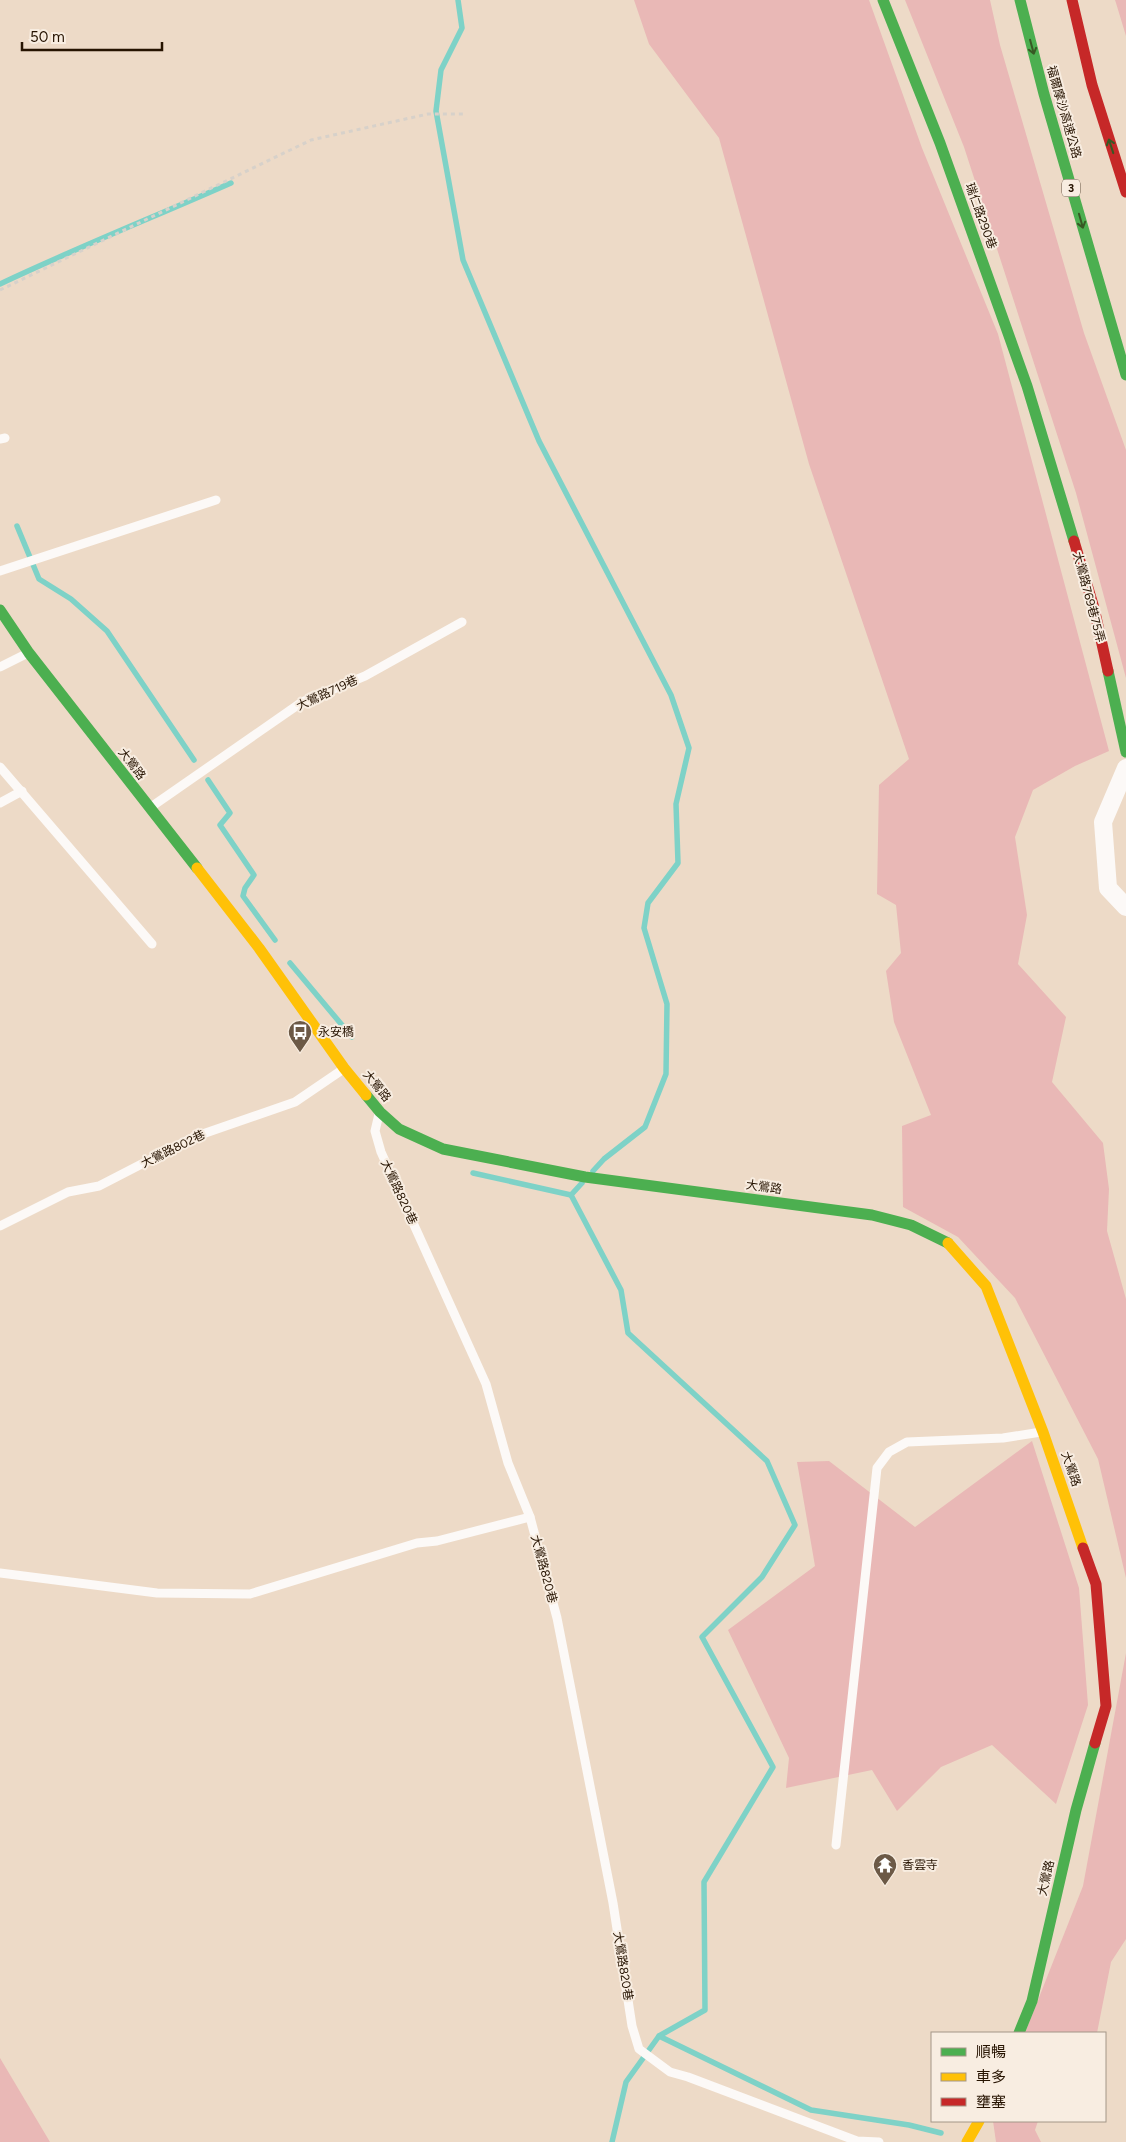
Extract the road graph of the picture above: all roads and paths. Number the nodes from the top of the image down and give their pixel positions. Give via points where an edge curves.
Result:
1 (882, 0) edge
2 (1020, 0) edge
3 (1072, 0) edge
4 (465, 114) dead end
5 (1126, 192) edge
6 (0, 290) edge
7 (1126, 375) edge
8 (1045, 445) joint
9 (216, 500) dead end
10 (0, 571) edge
11 (0, 610) edge
12 (462, 622) dead end
13 (29, 653) junction
14 (0, 667) edge
15 (1126, 752) edge
16 (0, 767) edge
17 (1126, 768) edge
18 (22, 791) junction
19 (0, 803) edge
20 (148, 808) junction
21 (1126, 907) edge
22 (152, 944) dead end
23 (344, 1068) junction
24 (380, 1112) junction
25 (0, 1226) edge
26 (1043, 1432) junction
27 (530, 1518) junction
28 (0, 1573) edge
29 (836, 1845) dead end
30 (1019, 2032) edge
31 (979, 2122) edge
32 (878, 2142) edge
33 (967, 2142) edge

1 - 8 main road, 瑞仁路290巷 via 943,152
2 -> 7 main road, 福爾摩沙高速公路 / 3
5 -> 3 main road via 1092,85
4 - 6 path via 431,114 311,140
8 - 15 main road, 大鶯路769巷75弄 via 1094,608
9 - 10 lane
11 - 13 main road, 大鶯路
12 - 20 lane, 大鶯路719巷 via 365,676 302,702
13 - 14 lane
13 - 20 main road, 大鶯路
16 - 18 lane
17 - 21 street via 1104,822 1108,888
18 - 19 lane
18 - 22 lane
20 - 23 main road, 大鶯路 via 259,948
23 - 24 main road, 大鶯路
23 - 25 lane, 大鶯路802巷 via 295,1102 194,1137 99,1186 68,1192
24 - 26 main road, 大鶯路 via 399,1129 443,1149 585,1177 872,1215 911,1225 950,1244 986,1286
24 - 27 lane, 大鶯路820巷 via 375,1131 381,1152 486,1384 508,1463
26 - 29 lane via 1003,1438 907,1442 889,1452 877,1468
26 - 30 main road, 大鶯路 via 1096,1584 1106,1706 1076,1810 1032,2001
27 - 28 lane via 417,1543 250,1594 157,1593
27 - 32 lane, 大鶯路820巷 via 557,1618 639,2050 670,2072 857,2141
31 - 33 main road

